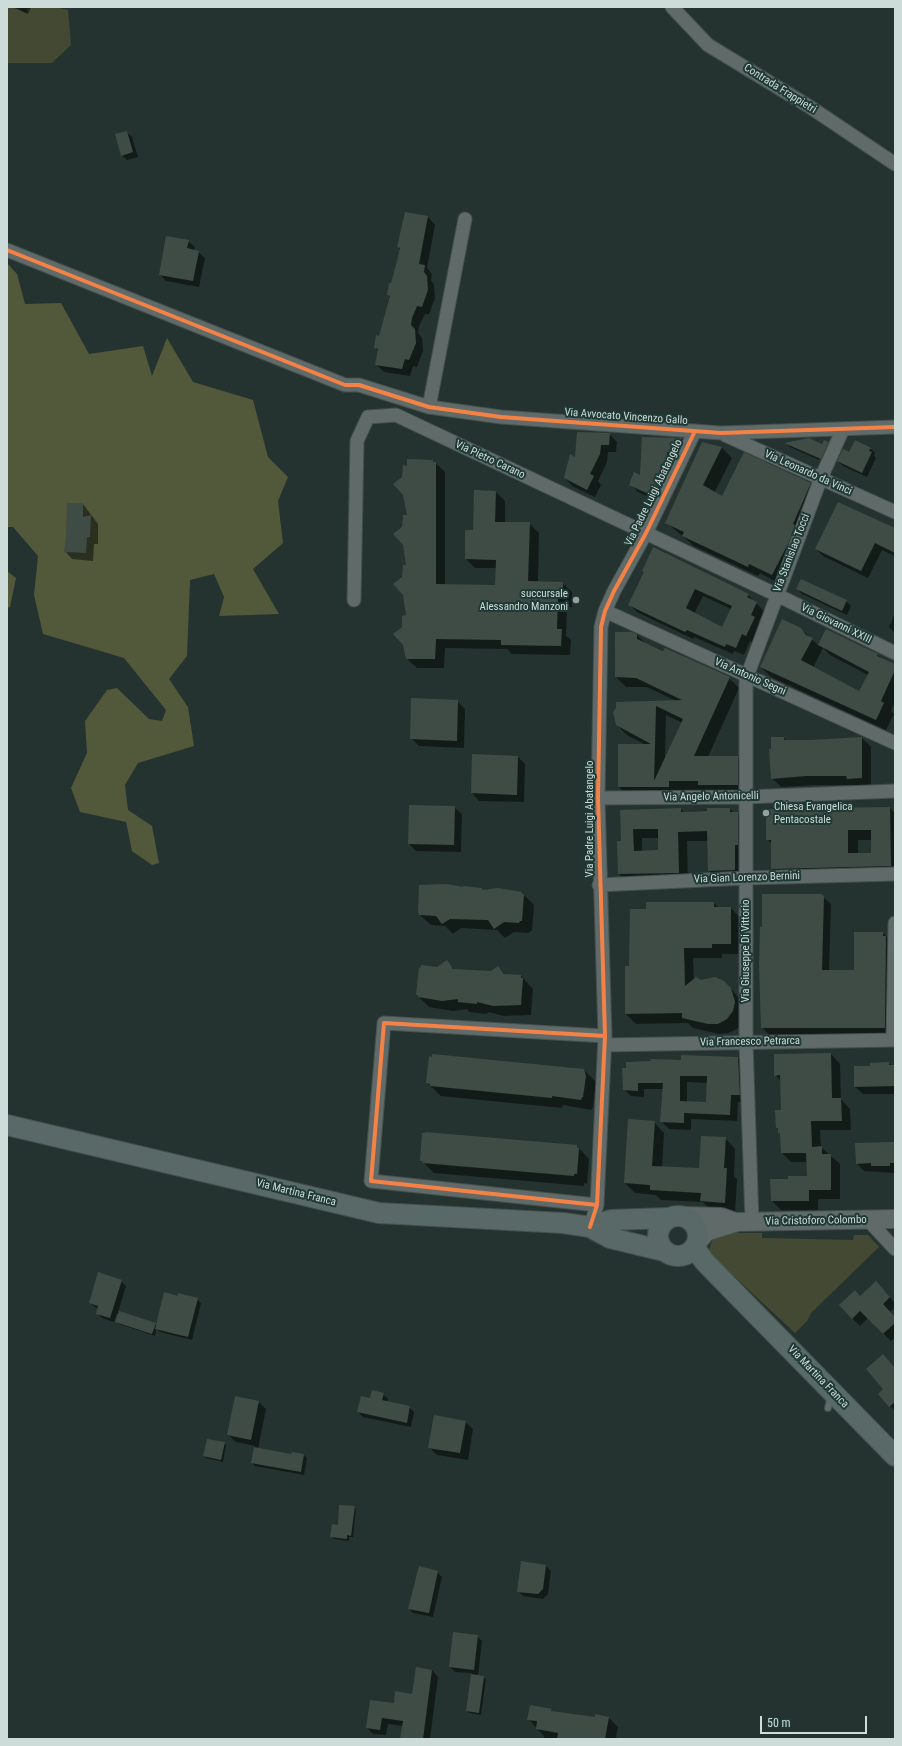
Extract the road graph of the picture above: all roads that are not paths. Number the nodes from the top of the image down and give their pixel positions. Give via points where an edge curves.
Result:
1 (672, 7) edge
2 (895, 164) edge
3 (465, 219) dead end
4 (7, 250) edge
5 (429, 407) junction
6 (895, 427) edge
7 (843, 429) junction
8 (695, 431) junction
9 (722, 433) junction
10 (821, 478) junction
11 (895, 512) edge
12 (646, 533) junction
13 (777, 595) junction
14 (354, 600) dead end
15 (605, 612) junction
16 (895, 653) edge
17 (747, 677) junction
18 (895, 743) edge
19 (895, 791) edge
20 (746, 797) junction
21 (598, 798) junction
22 (895, 874) edge
23 (746, 878) junction
24 (599, 885) junction
25 (895, 923) edge
26 (894, 1040) edge
27 (605, 1041) junction
28 (746, 1042) junction
29 (7, 1125) edge
30 (597, 1205) junction
31 (676, 1217) junction
32 (895, 1219) edge
33 (868, 1220) junction
34 (745, 1222) junction
35 (590, 1227) junction
36 (696, 1245) junction
37 (895, 1249) edge
38 (669, 1254) junction
39 (741, 1299) junction
40 (895, 1456) edge

1 - 2 street, Contrada Frappietri via 708,45 810,107
3 - 5 street
4 - 5 street, Via Avvocato Vincenzo Gallo via 345,385 359,385
5 - 8 street, Via Avvocato Vincenzo Gallo via 501,418
6 - 7 street, Via Avvocato Vincenzo Gallo
7 - 9 street, Via Avvocato Vincenzo Gallo
7 - 10 street, Via Stanislao Tocci
8 - 9 street, Via Avvocato Vincenzo Gallo
8 - 12 street, Via Padre Luigi Abatangelo
9 - 10 street, Via Leonardo da Vinci
10 - 11 street, Via Leonardo da Vinci
10 - 13 street, Via Stanislao Tocci
12 - 13 street, Via Pietro Carano
12 - 14 street, Via Pietro Carano via 396,415 368,417 357,441
12 - 15 street, Via Padre Luigi Abatangelo
13 - 16 street, Via Giovanni XXIII
13 - 17 street, Via Stanislao Tocci
15 - 17 street, Via Antonio Segni
15 - 21 street, Via Padre Luigi Abatangelo via 601,627
17 - 18 street, Via Antonio Segni
17 - 20 street, Via Giuseppe Di Vittorio
19 - 20 street, Via Angelo Antonicelli
20 - 21 street, Via Angelo Antonicelli
20 - 23 street, Via Giuseppe Di Vittorio
21 - 24 street, Via Padre Luigi Abatangelo
22 - 23 street, Via Gian Lorenzo Bernini
23 - 24 street, Via Gian Lorenzo Bernini
23 - 28 street, Via Giuseppe Di Vittorio
24 - 27 street, Via Padre Luigi Abatangelo
25 - 26 street
26 - 28 street, Via Francesco Petrarca
27 - 28 street, Via Francesco Petrarca
27 - 30 street, Via Padre Luigi Abatangelo
27 - 30 street, Via Francesco Petrarca via 384,1023 371,1181
28 - 34 street, Via Giuseppe Di Vittorio
29 - 35 main road, Via Martina Franca via 379,1213 563,1223
30 - 35 street, Via Padre Luigi Abatangelo
31 - 34 street, Via Cristoforo Colombo via 722,1217
31 - 35 main road, Via Martina Franca via 611,1220
31 - 36 main road via 691,1219 698,1229
31 - 38 main road via 662,1223 658,1234 660,1246
32 - 33 street, Via Cristoforo Colombo
33 - 34 street, Via Cristoforo Colombo
33 - 37 street
34 - 36 street, Via Cristoforo Colombo via 706,1232
35 - 38 main road, Via Martina Franca via 610,1238
36 - 38 main road via 686,1255
36 - 39 main road, Via Martina Franca via 704,1261
38 - 39 main road, Via Martina Franca
39 - 40 main road, Via Martina Franca via 830,1399

